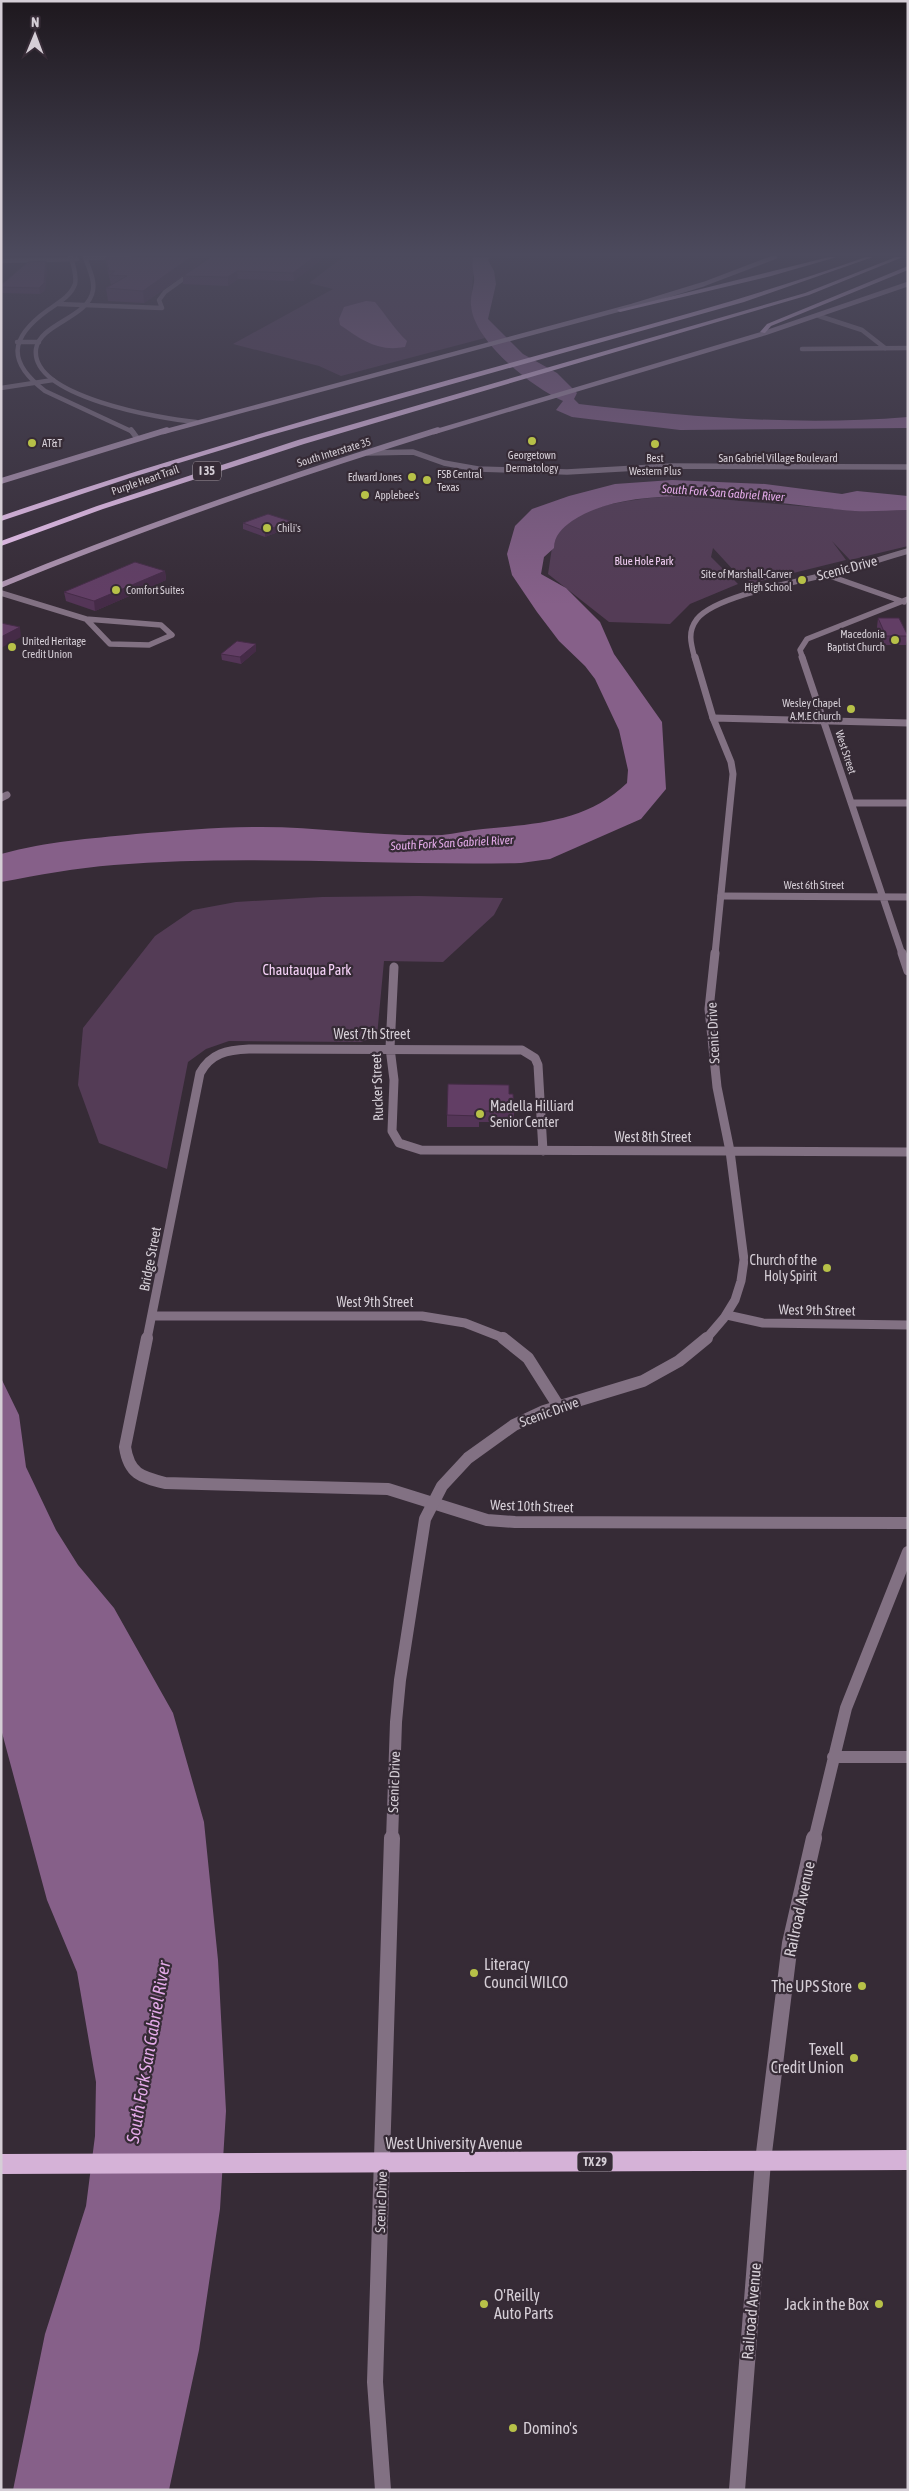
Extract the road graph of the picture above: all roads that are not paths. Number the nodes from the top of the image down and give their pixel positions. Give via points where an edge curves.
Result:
1 (25, 373) edge
2 (47, 373) edge
3 (382, 373) edge
4 (483, 373) edge
5 (539, 373) edge
6 (628, 373) edge
7 (53, 380) junction
8 (35, 383) junction
9 (1, 388) edge
10 (196, 422) junction
11 (137, 438) junction
12 (413, 438) junction
13 (413, 452) junction
14 (362, 454) junction
15 (908, 467) edge
16 (863, 468) junction
17 (908, 471) edge
18 (2, 481) edge
19 (1, 519) edge
20 (1, 544) edge
21 (908, 551) edge
22 (827, 575) junction
23 (1, 585) edge
24 (1, 593) edge
25 (906, 601) edge
26 (86, 619) junction
27 (714, 722) junction
28 (825, 722) junction
29 (908, 723) edge
30 (852, 803) junction
31 (908, 803) edge
32 (721, 896) junction
33 (883, 897) junction
34 (908, 897) edge
35 (394, 967) dead end
36 (908, 971) edge
37 (390, 1048) junction
38 (214, 1054) joint
39 (399, 1144) joint
40 (543, 1151) junction
41 (730, 1152) junction
42 (908, 1152) edge
43 (728, 1315) junction
44 (153, 1316) junction
45 (908, 1325) edge
46 (559, 1407) junction
47 (133, 1472) joint
48 (431, 1503) junction
49 (908, 1523) edge
50 (908, 1552) edge
51 (833, 1757) junction
52 (908, 1757) edge
53 (908, 2160) edge
54 (763, 2161) junction
55 (1, 2164) edge
56 (382, 2164) junction
57 (383, 2490) edge
58 (737, 2490) edge

1 - 8 street
2 - 7 street
3 - 10 main road
4 - 19 highway, Purple Heart Trail / I 35 via 175,460
5 - 20 highway, Purple Heart Trail / I 35 via 157,487
6 - 12 main road, South Interstate 35
7 - 8 street
7 - 10 street via 82,396 122,408 166,420
8 - 9 street
8 - 11 street via 56,397 132,431
10 - 11 main road
11 - 18 main road
12 - 13 street via 407,444
12 - 14 main road, South Interstate 35
13 - 14 street, San Gabriel Village Boulevard via 387,450
13 - 16 street, San Gabriel Village Boulevard via 458,466 499,470 586,473 692,467
14 - 23 main road, South Interstate 35 via 146,526
15 - 16 street, San Gabriel Village Boulevard
16 - 17 street, San Gabriel Village Boulevard
21 - 22 street, Scenic Drive
22 - 25 street
22 - 27 street, Scenic Drive via 737,596 698,616 690,632 690,641
24 - 26 street
25 - 28 street, West Street via 821,633 802,644 801,657
26 - 26 street via 110,644 149,645 172,635 161,625
27 - 28 street via 780,725
27 - 32 street, Scenic Drive via 733,774
28 - 29 street
28 - 30 street, West Street
30 - 31 street
30 - 33 street, West Street
32 - 33 street, West 6th Street
32 - 41 street, Scenic Drive via 710,1009 717,1087
33 - 34 street, West 6th Street
33 - 36 street, West Street
35 - 37 street, Rucker Street
37 - 38 street, West 7th Street via 249,1049
37 - 39 street, Rucker Street via 394,1080 392,1131
37 - 40 street, West 7th Street via 511,1048 530,1054 538,1065
38 - 44 street, Bridge Street via 200,1073
39 - 40 street, West 8th Street via 421,1150
40 - 41 street, West 8th Street
41 - 42 street, West 8th Street
41 - 43 street, Scenic Drive via 744,1260 741,1281
43 - 45 street, West 9th Street via 763,1323
43 - 46 street, Scenic Drive via 709,1336 669,1367 642,1381
44 - 46 street, West 9th Street via 422,1316 460,1321 488,1330 528,1357
44 - 47 street, Bridge Street via 125,1447 126,1459
46 - 48 street, Scenic Drive via 506,1429 482,1446 464,1460
47 - 48 street, West 10th Street via 165,1483 388,1489
48 - 49 street, West 10th Street via 487,1520 515,1522
48 - 56 street, Scenic Drive via 421,1538 396,1722
50 - 51 street, Railroad Avenue via 846,1708
51 - 52 street
51 - 54 street, Railroad Avenue via 790,1943
53 - 54 main road, West University Avenue / TX 29
54 - 56 main road, West University Avenue / TX 29
54 - 58 street, Railroad Avenue
55 - 56 main road, West University Avenue / TX 29
56 - 57 street, Scenic Drive via 375,2382

